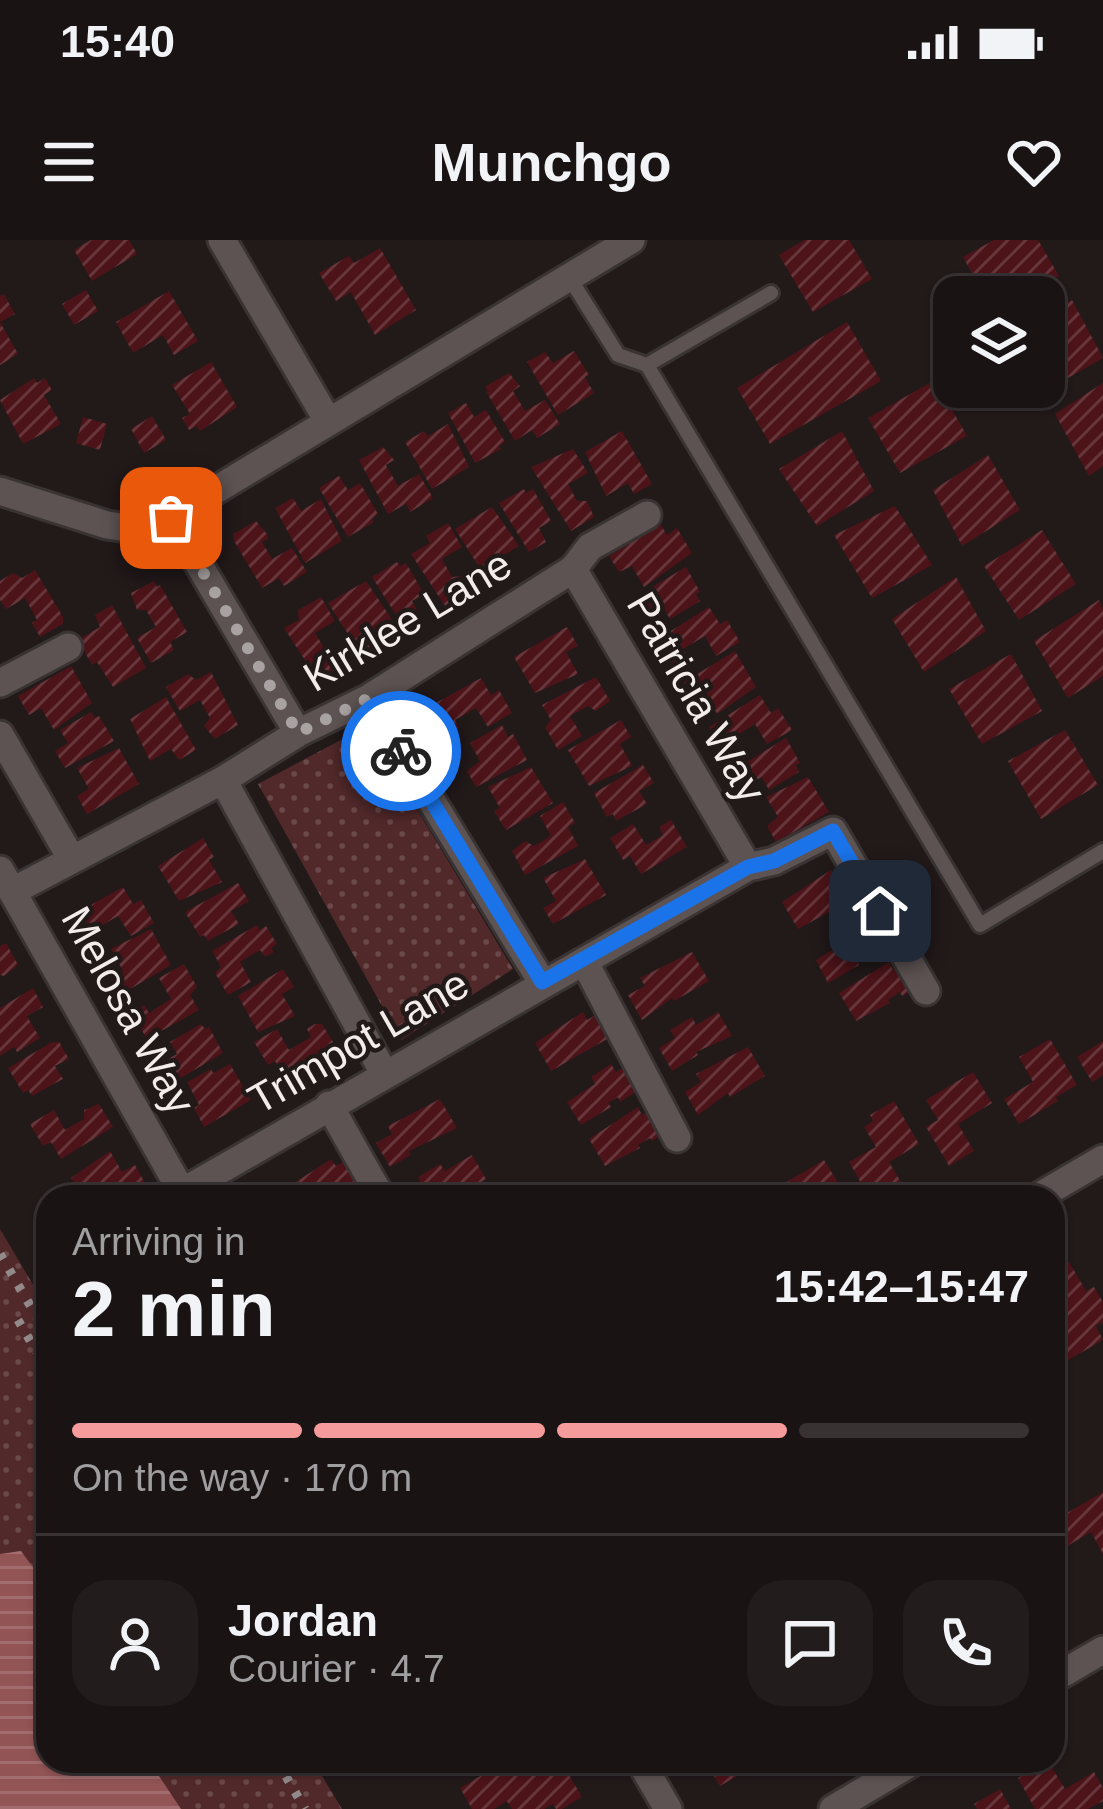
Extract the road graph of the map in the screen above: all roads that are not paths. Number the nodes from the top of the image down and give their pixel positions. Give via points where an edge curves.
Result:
1 (222, 240) edge
2 (631, 240) edge
3 (569, 277) junction
4 (771, 292) dead end
5 (647, 365) junction
6 (328, 421) junction
7 (0, 491) edge
8 (647, 515) dead end
9 (171, 518) junction
10 (573, 569) junction
11 (68, 647) dead end
12 (0, 683) edge
13 (369, 698) junction
14 (298, 733) junction
15 (0, 735) edge
16 (224, 780) junction
17 (1103, 850) edge
18 (70, 858) junction
19 (748, 867) junction
20 (7, 880) edge
21 (584, 961) junction
22 (542, 982) junction
23 (926, 991) dead end
24 (384, 1073) junction
25 (329, 1105) junction
26 (677, 1138) dead end
27 (1103, 1160) edge
28 (175, 1185) edge
29 (197, 1185) edge
30 (374, 1185) edge
31 (1059, 1185) edge
32 (1103, 1650) edge
33 (1065, 1672) edge
34 (647, 1773) edge
35 (894, 1773) edge
36 (668, 1809) edge
37 (833, 1809) edge

1 - 6 street
2 - 3 street
3 - 5 lane via 618,355
3 - 6 street
4 - 5 lane
5 - 17 lane via 980,925
6 - 9 street
7 - 9 street via 107,525 133,529
8 - 10 street, Kirklee Lane via 590,547
9 - 14 street
10 - 13 street, Kirklee Lane
10 - 19 street, Patricia Way
11 - 12 street
13 - 14 street, Kirklee Lane
13 - 22 street
14 - 16 street, Kirklee Lane
15 - 18 street, Melosa Way
16 - 18 street, Kirklee Lane
16 - 24 street
18 - 20 street, Kirklee Lane
19 - 21 street, Trimpot Lane
19 - 23 street, Trimpot Lane via 833,831
20 - 28 street, Melosa Way
21 - 22 street, Trimpot Lane
21 - 26 street
22 - 24 street, Trimpot Lane
24 - 25 street, Trimpot Lane
25 - 29 street, Trimpot Lane
25 - 30 street
27 - 31 street
32 - 33 street
34 - 36 street
35 - 37 street

